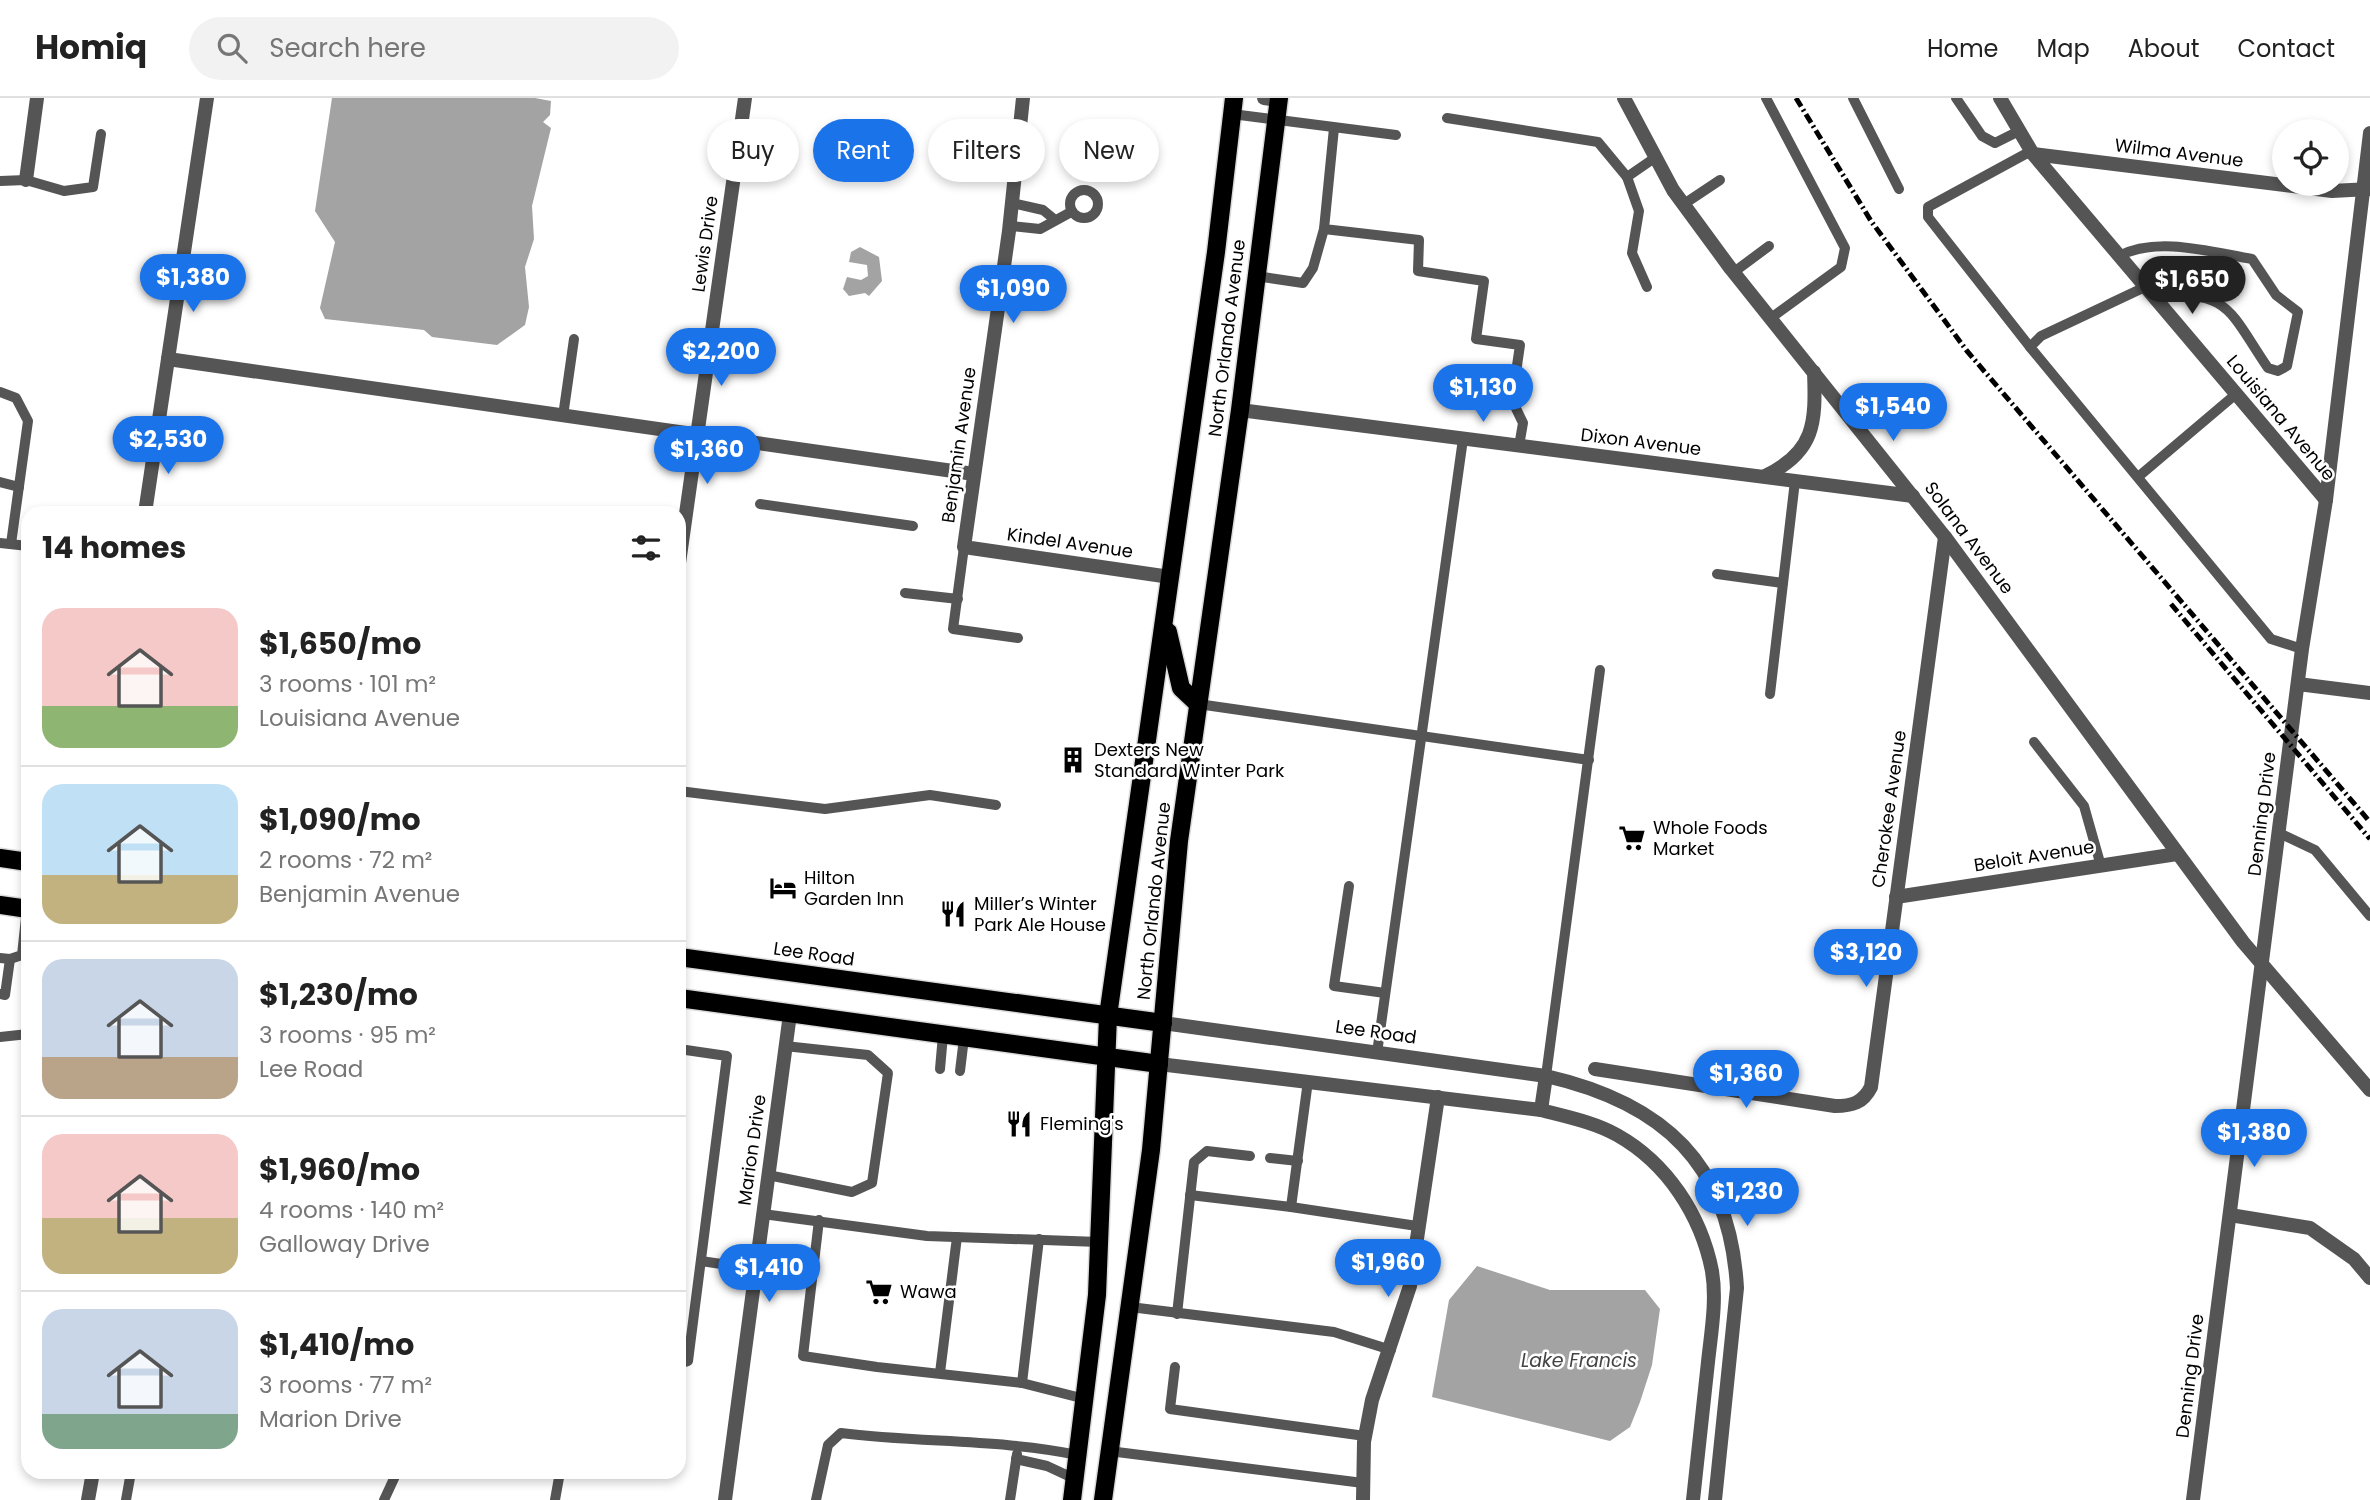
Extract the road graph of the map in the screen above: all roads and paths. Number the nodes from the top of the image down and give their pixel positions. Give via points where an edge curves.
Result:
1 (37, 98) edge
2 (207, 98) edge
3 (745, 98) edge
4 (1023, 98) edge
5 (1624, 98) edge
6 (1766, 98) edge
7 (1853, 98) edge
8 (1956, 98) edge
9 (2000, 98) edge
10 (1274, 99) edge
11 (1233, 106) edge
12 (1447, 118) dead end
13 (1275, 120) junction
14 (1334, 128) junction
15 (2019, 131) junction
16 (2370, 133) edge
17 (101, 134) dead end
18 (1396, 135) dead end
19 (2032, 153) junction
20 (1656, 157) junction
21 (1627, 177) junction
22 (26, 180) junction
23 (1720, 180) dead end
24 (0, 181) edge
25 (1899, 189) dead end
26 (2367, 189) edge
27 (1012, 203) junction
28 (1684, 204) junction
29 (1071, 212) dead end
30 (1054, 219) junction
31 (1010, 226) junction
32 (1324, 229) junction
33 (1769, 246) dead end
34 (2119, 256) junction
35 (1734, 272) junction
36 (1256, 276) junction
37 (1647, 287) dead end
38 (2150, 292) junction
39 (1771, 318) junction
40 (574, 339) dead end
41 (2030, 347) junction
42 (168, 359) junction
43 (1814, 372) junction
44 (0, 392) edge
45 (2236, 394) junction
46 (1240, 411) junction
47 (563, 416) junction
48 (697, 435) junction
49 (1463, 439) junction
50 (1519, 446) junction
51 (974, 474) junction
52 (1764, 477) junction
53 (2138, 477) junction
54 (1795, 481) junction
55 (0, 482) edge
56 (19, 487) junction
57 (1913, 496) junction
58 (2326, 500) junction
59 (760, 505) dead end
60 (146, 506) edge
61 (686, 513) edge
62 (914, 526) dead end
63 (1945, 537) junction
64 (6, 544) edge
65 (964, 547) junction
66 (1717, 574) dead end
67 (1170, 577) junction
68 (1783, 583) junction
69 (905, 593) dead end
70 (958, 599) junction
71 (1165, 617) junction
72 (1018, 638) dead end
73 (2302, 649) junction
74 (1600, 670) dead end
75 (2298, 684) junction
76 (2370, 693) edge
77 (1770, 694) dead end
78 (1198, 704) junction
79 (1421, 736) junction
80 (2034, 742) dead end
81 (1589, 760) junction
82 (686, 792) edge
83 (996, 805) dead end
84 (2279, 833) junction
85 (2176, 854) junction
86 (0, 858) edge
87 (21, 861) edge
88 (2101, 866) junction
89 (1349, 886) dead end
90 (1896, 897) junction
91 (0, 905) edge
92 (21, 907) edge
93 (2370, 916) edge
94 (686, 958) edge
95 (5, 959) edge
96 (2262, 966) junction
97 (1385, 993) junction
98 (0, 994) edge
99 (686, 999) edge
100 (790, 1014) junction
101 (1108, 1016) junction
102 (1163, 1023) junction
103 (21, 1035) edge
104 (943, 1035) junction
105 (0, 1037) edge
106 (964, 1038) junction
107 (785, 1046) junction
108 (686, 1050) edge
109 (1377, 1053) junction
110 (1104, 1057) junction
111 (1159, 1064) junction
112 (940, 1069) dead end
113 (1595, 1069) dead end
114 (960, 1071) dead end
115 (1546, 1076) junction
116 (1308, 1081) junction
117 (2370, 1090) edge
118 (1438, 1097) junction
119 (1541, 1110) junction
120 (1250, 1156) dead end
121 (1270, 1158) dead end
122 (1298, 1161) junction
123 (768, 1175) junction
124 (1190, 1195) junction
125 (1291, 1207) junction
126 (763, 1214) junction
127 (2230, 1215) junction
128 (819, 1220) junction
129 (1417, 1226) junction
130 (957, 1237) junction
131 (1039, 1239) junction
132 (1099, 1242) junction
133 (701, 1261) junction
134 (755, 1269) junction
135 (2370, 1278) edge
136 (1130, 1307) junction
137 (1177, 1314) junction
138 (1391, 1350) junction
139 (686, 1362) edge
140 (1175, 1367) dead end
141 (940, 1373) junction
142 (1022, 1382) junction
143 (1085, 1399) junction
144 (1701, 1425) junction
145 (1723, 1427) junction
146 (1365, 1436) junction
147 (1019, 1445) junction
148 (1109, 1451) junction
149 (1078, 1455) junction
150 (1016, 1460) junction
151 (92, 1479) edge
152 (130, 1479) edge
153 (394, 1479) edge
154 (559, 1479) edge
155 (1075, 1479) junction
156 (1363, 1483) junction
157 (88, 1500) edge
158 (126, 1500) edge
159 (384, 1500) edge
160 (555, 1500) edge
161 (725, 1500) edge
162 (816, 1500) edge
163 (1010, 1500) edge
164 (1072, 1500) edge
165 (1102, 1500) edge
166 (1363, 1500) edge
167 (1693, 1500) edge
168 (1715, 1500) edge
169 (2193, 1500) edge

1 - 22 street
2 - 42 street
3 - 48 street, Lewis Drive
4 - 27 street, Benjamin Avenue
5 - 20 street, Solana Avenue
6 - 39 lane via 1845,248 1841,267
7 - 25 lane
8 - 15 lane via 1988,140 1994,143
9 - 15 street, Louisiana Avenue
10 - 13 main road, North Orlando Avenue
11 - 13 lane
11 - 67 main road, North Orlando Avenue
12 - 21 lane via 1598,142
13 - 14 lane
13 - 36 main road, North Orlando Avenue
14 - 18 lane
14 - 32 lane
15 - 19 street, Louisiana Avenue
16 - 26 street, Denning Drive
17 - 22 lane via 93,187 64,191
19 - 26 street, Wilma Avenue via 2332,191
19 - 34 street, Louisiana Avenue
19 - 41 lane via 1928,207 1928,217
20 - 21 lane
20 - 28 street, Solana Avenue
21 - 37 lane via 1639,211 1632,253
22 - 24 lane
23 - 28 lane
26 - 58 street, Denning Drive
27 - 30 lane via 1043,210
27 - 31 street, Benjamin Avenue
28 - 35 street, Solana Avenue
29 - 30 lane
30 - 31 lane via 1040,229
31 - 51 street, Benjamin Avenue
32 - 36 lane via 1313,268 1303,283
32 - 50 lane via 1419,240 1418,271 1484,281 1476,340 1520,345 1512,400 1523,423
33 - 35 lane
34 - 38 street, Louisiana Avenue
34 - 38 lane via 2137,247 2164,247 2252,259 2276,295 2298,312 2287,366 2278,372 2268,368 2225,305 2200,295
35 - 39 street, Solana Avenue
36 - 46 main road, North Orlando Avenue
38 - 41 lane via 2041,336
38 - 45 street, Louisiana Avenue
39 - 43 street, Solana Avenue
40 - 47 lane
41 - 53 lane
42 - 47 street
42 - 60 street
43 - 52 street via 1812,433 1785,466
43 - 57 street, Solana Avenue
44 - 56 lane via 16,398 28,421
45 - 53 lane
45 - 58 street, Louisiana Avenue
46 - 49 street, Dixon Avenue
46 - 78 main road, North Orlando Avenue
47 - 48 street
48 - 51 street
48 - 61 street, Lewis Drive
49 - 50 street, Dixon Avenue
49 - 79 lane
50 - 52 street, Dixon Avenue
51 - 65 street, Benjamin Avenue
52 - 54 street, Dixon Avenue
53 - 73 lane via 2272,639
54 - 57 street, Dixon Avenue
54 - 68 lane
55 - 56 lane
56 - 64 lane
57 - 63 street, Solana Avenue
58 - 73 street, Denning Drive
59 - 62 lane
63 - 85 street, Solana Avenue
63 - 90 street, Cherokee Avenue
65 - 67 street, Kindel Avenue
65 - 70 lane
66 - 68 lane
67 - 71 main road, North Orlando Avenue
68 - 77 lane
69 - 70 lane
70 - 72 lane via 953,629
71 - 78 main road via 1181,688
71 - 101 main road, North Orlando Avenue
73 - 75 street, Denning Drive
74 - 81 lane
75 - 76 street
75 - 84 street, Denning Drive
78 - 79 lane
78 - 102 main road, North Orlando Avenue via 1179,841
79 - 81 lane
79 - 97 lane
80 - 88 lane via 2084,806
81 - 115 lane
82 - 83 lane via 825,809 930,795
84 - 93 lane via 2315,850
84 - 96 street, Denning Drive
85 - 88 street, Beloit Avenue
85 - 96 street, Solana Avenue
86 - 87 main road
88 - 90 street, Beloit Avenue
89 - 97 lane via 1334,986
90 - 113 street, Cherokee Avenue via 1871,1087 1860,1102 1835,1106
91 - 92 main road
94 - 101 main road, Lee Road
95 - 98 lane via 5,995
96 - 117 street, Solana Avenue
96 - 127 street, Denning Drive
97 - 109 lane
99 - 100 main road
100 - 104 main road
100 - 107 street, Marion Drive
101 - 102 main road, Lee Road
101 - 110 main road, North Orlando Avenue
102 - 109 street, Lee Road
102 - 111 main road, North Orlando Avenue
103 - 105 lane
104 - 106 main road
104 - 112 lane
106 - 110 main road
106 - 114 lane
107 - 123 street, Marion Drive
107 - 123 lane via 868,1055 888,1073 872,1183 852,1192
108 - 133 lane via 727,1056
109 - 115 street, Lee Road
110 - 111 main road
110 - 132 main road, North Orlando Avenue
111 - 116 street
111 - 136 main road, North Orlando Avenue
115 - 119 street
115 - 145 street, Lee Road via 1622,1099 1656,1119 1700,1168 1717,1197 1730,1232 1737,1288
116 - 118 street
116 - 122 lane
118 - 119 street
118 - 129 street
119 - 144 street via 1587,1122 1647,1155 1671,1180 1690,1210 1712,1272
120 - 124 lane via 1207,1151 1194,1162
121 - 122 lane
122 - 125 lane
123 - 126 street, Marion Drive
124 - 125 lane
124 - 137 lane
125 - 129 lane
126 - 128 lane
126 - 134 street, Marion Drive
127 - 135 street via 2310,1228 2354,1259
127 - 169 street, Denning Drive
128 - 130 lane
128 - 141 lane via 803,1356
129 - 138 street via 1410,1286
130 - 131 lane
130 - 141 lane
131 - 132 lane
131 - 142 lane
132 - 143 main road, North Orlando Avenue
133 - 134 lane
133 - 139 lane
134 - 161 street, Marion Drive
136 - 137 lane
136 - 148 main road, North Orlando Avenue
137 - 138 lane via 1334,1332
138 - 146 street via 1372,1400
140 - 146 lane via 1170,1409
141 - 142 lane
142 - 143 lane
143 - 149 main road, North Orlando Avenue
144 - 145 street
144 - 167 street
145 - 168 street, Lee Road
146 - 156 street
147 - 149 lane
147 - 150 lane
147 - 162 lane via 904,1441 841,1433 828,1445
148 - 156 lane
148 - 165 main road, North Orlando Avenue
149 - 155 main road, North Orlando Avenue
150 - 155 lane via 1047,1466
150 - 163 lane
151 - 157 street
152 - 158 lane
153 - 159 lane
154 - 160 lane
155 - 164 main road, North Orlando Avenue
156 - 166 street

